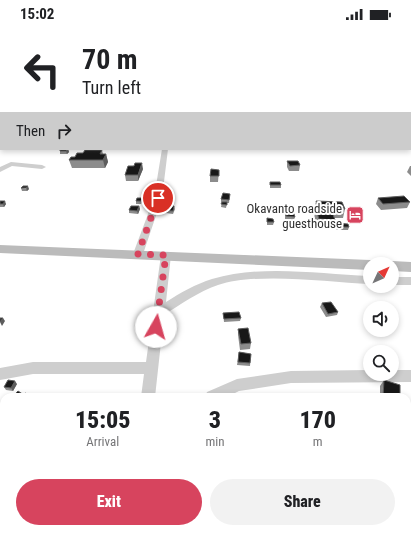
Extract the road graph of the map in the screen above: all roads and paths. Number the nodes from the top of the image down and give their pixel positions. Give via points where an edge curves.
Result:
1 (165, 150) edge
2 (42, 167) dead end
3 (0, 170) edge
4 (0, 250) edge
5 (138, 254) junction
6 (166, 255) junction
7 (363, 265) edge
8 (399, 266) edge
9 (411, 267) edge
10 (363, 280) edge
11 (399, 281) edge
12 (411, 281) edge
13 (158, 313) junction
14 (151, 368) junction
15 (0, 374) edge
16 (411, 376) edge
17 (148, 393) edge
18 (220, 393) edge

1 - 5 street via 158,198
2 - 3 street via 11,164
4 - 5 main road
5 - 6 main road
6 - 7 main road
6 - 13 street
8 - 9 main road
10 - 13 street via 268,277 223,280 196,290
11 - 12 street
13 - 14 street
14 - 15 street via 33,368
14 - 17 street
16 - 18 street via 291,377 237,385

